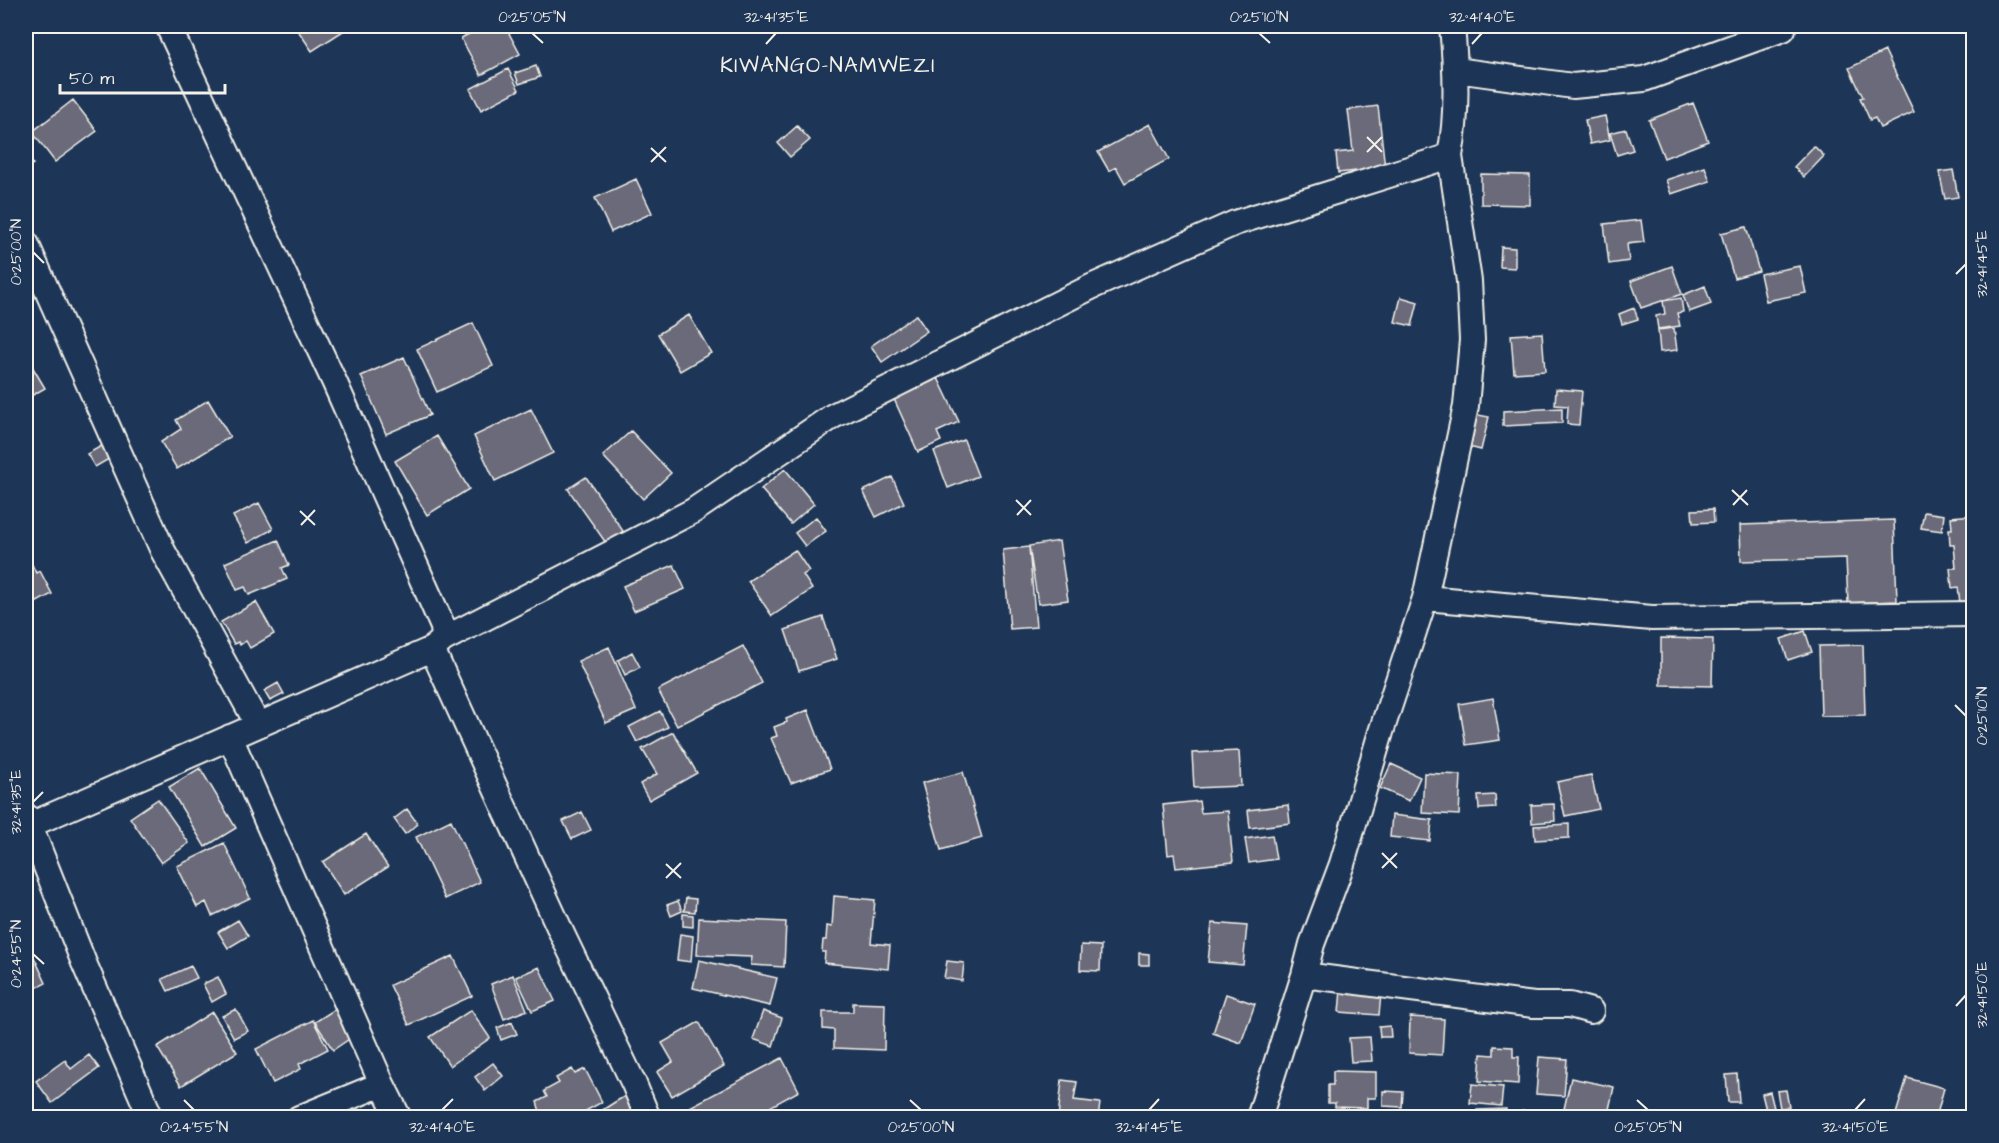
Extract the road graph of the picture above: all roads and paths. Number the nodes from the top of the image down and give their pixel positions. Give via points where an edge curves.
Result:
1 (168, 26) edge
2 (1452, 26) edge
3 (1783, 29) dead end
4 (1456, 70) junction
5 (1450, 156) junction
6 (26, 243) edge
7 (1425, 598) junction
8 (1974, 614) edge
9 (438, 644) junction
10 (258, 725) junction
11 (230, 737) junction
12 (28, 821) edge
13 (1304, 975) junction
14 (1591, 1011) dead end
15 (382, 1084) junction
16 (151, 1118) edge
17 (299, 1118) edge
18 (399, 1118) edge
19 (648, 1118) edge
20 (1259, 1118) edge

1 - 9 street via 334,381 443,627
2 - 4 street
3 - 4 street via 1644,79 1573,86
4 - 5 street
5 - 7 street via 1469,281 1472,340 1466,406
5 - 9 street via 1235,223 1091,287 833,416 693,511
6 - 10 street via 163,551
7 - 8 street via 1652,618
7 - 13 street
9 - 10 street
9 - 19 street via 558,926
10 - 11 street
11 - 12 street
11 - 15 street
12 - 16 street
13 - 14 street via 1534,1005 1570,1005
13 - 20 street
15 - 17 street
15 - 18 street

